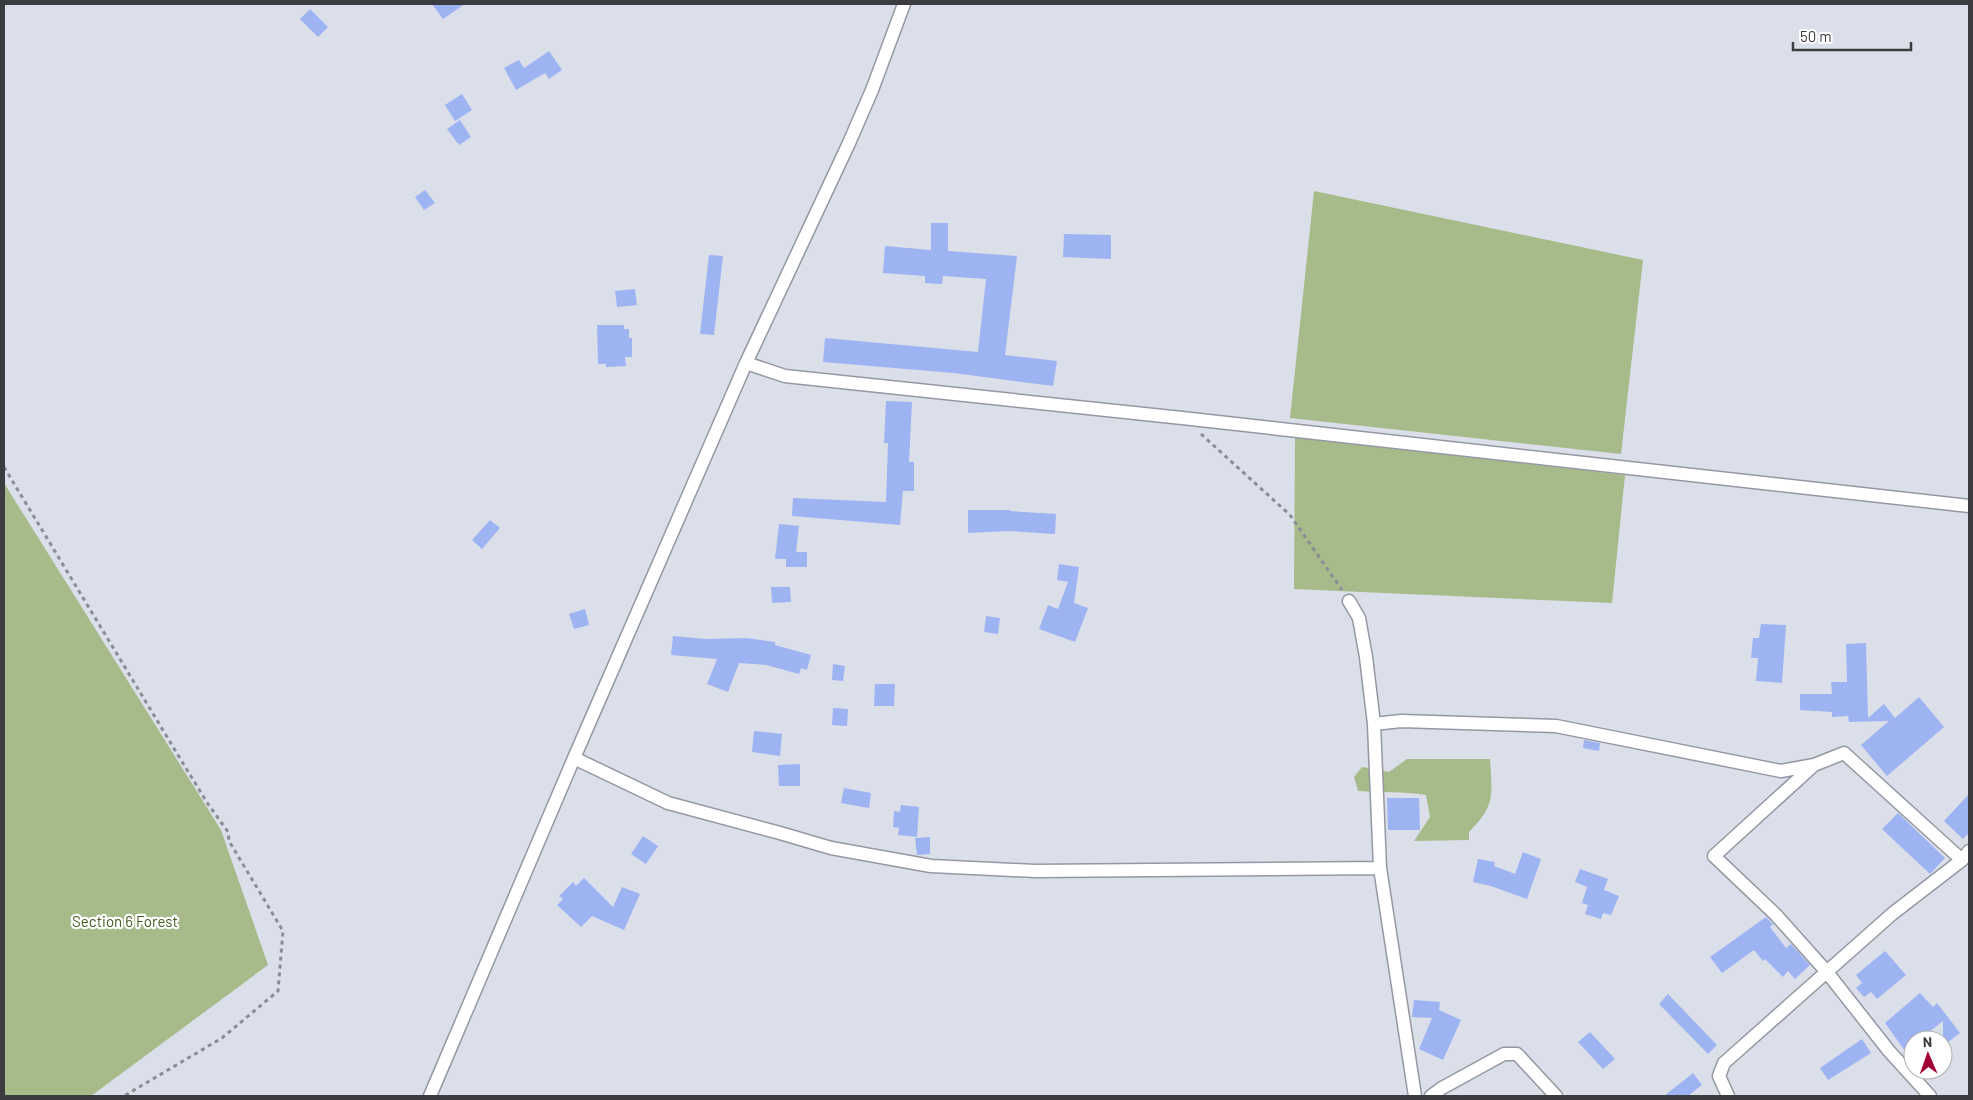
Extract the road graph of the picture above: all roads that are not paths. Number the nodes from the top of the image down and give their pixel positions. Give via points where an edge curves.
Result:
1 (904, 4) edge
2 (746, 363) junction
3 (1969, 506) edge
4 (1349, 601) road end
5 (1374, 724) junction
6 (574, 758) junction
7 (1814, 765) junction
8 (1966, 856) edge
9 (1380, 868) junction
10 (1826, 972) junction
11 (430, 1096) edge
12 (1415, 1096) edge
13 (1431, 1096) edge
14 (1556, 1096) edge
15 (1728, 1096) edge
16 (1930, 1096) edge

1 - 2 street via 853,134
2 - 3 street via 785,376
2 - 6 street
4 - 5 street via 1359,618
5 - 7 street via 1401,721 1556,726 1781,771
5 - 9 street
6 - 9 street via 668,803 831,848 931,866 1035,870
6 - 11 street
7 - 8 street via 1844,753
7 - 10 street via 1714,856 1776,915
8 - 10 street via 1892,914
9 - 12 street
10 - 15 street via 1724,1063 1720,1076
10 - 16 street
13 - 14 street via 1504,1054 1518,1054

